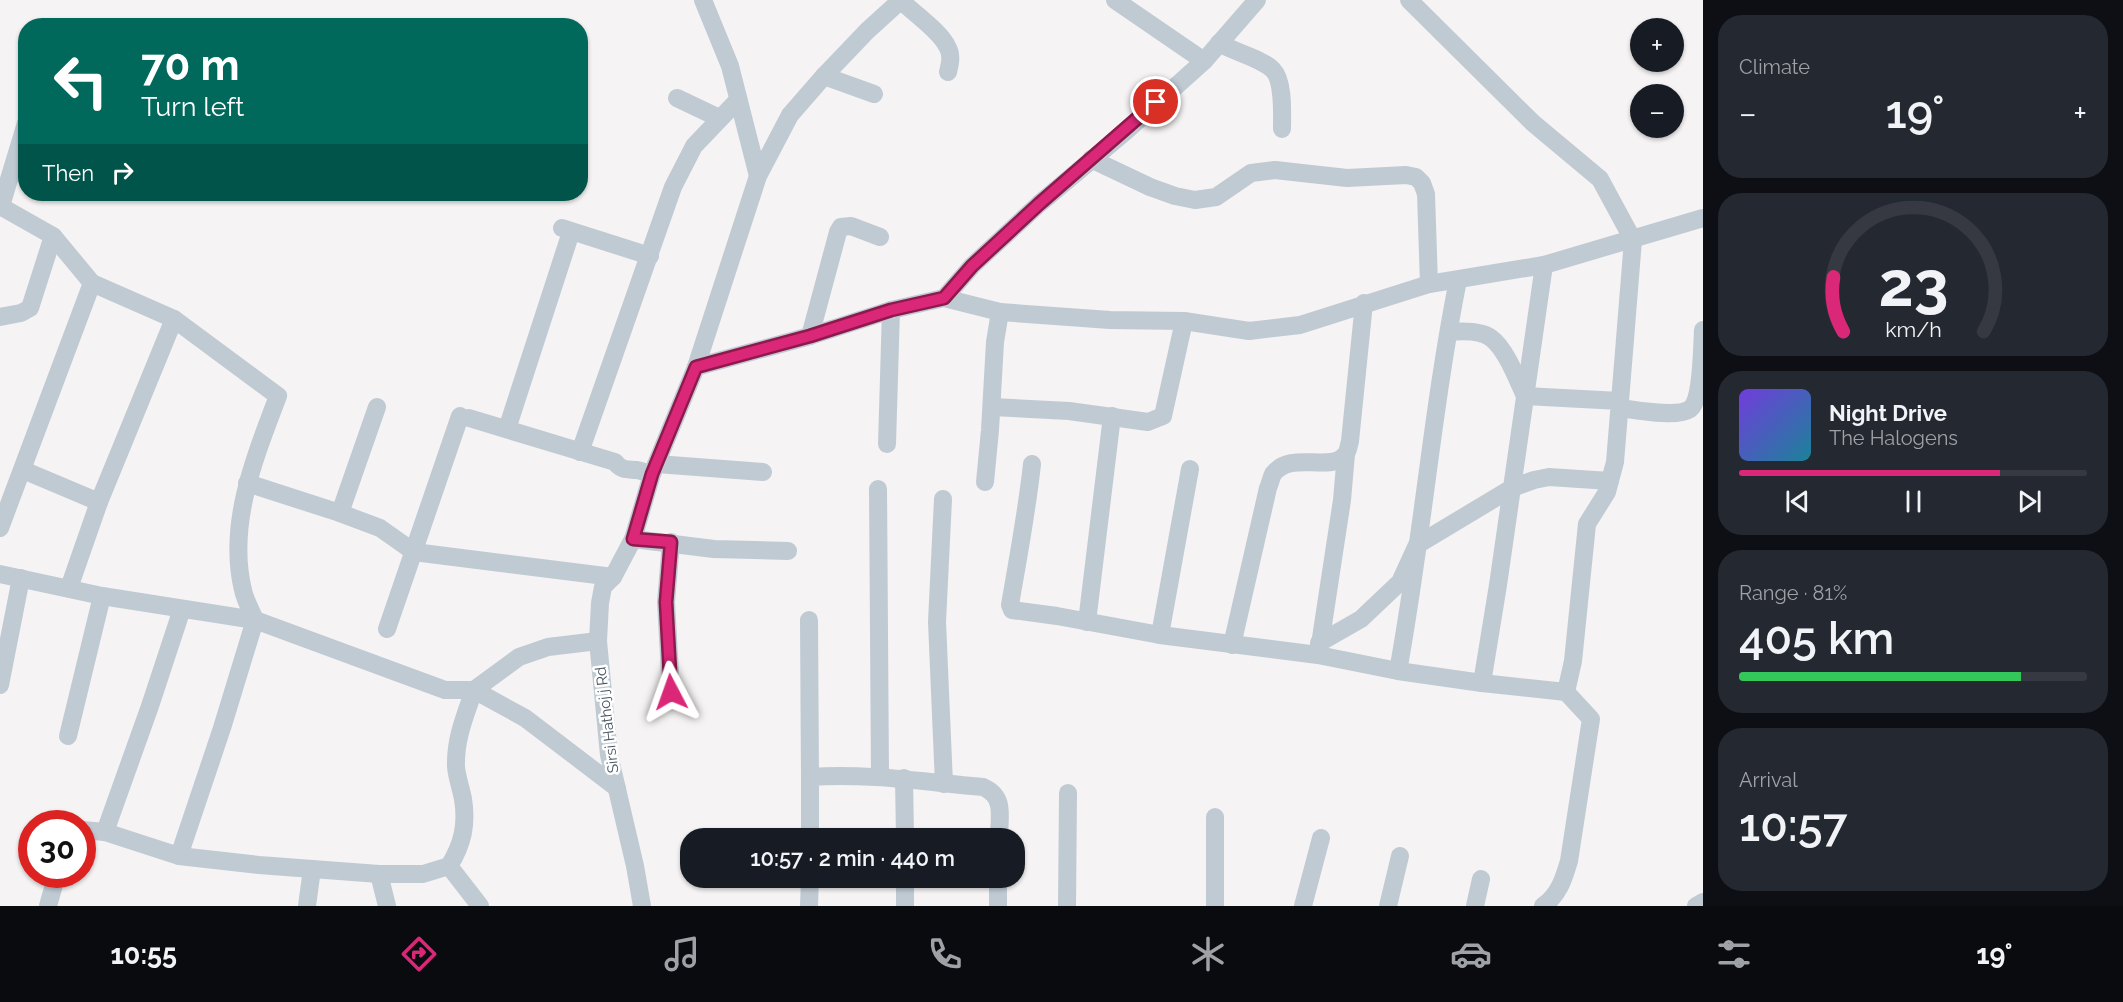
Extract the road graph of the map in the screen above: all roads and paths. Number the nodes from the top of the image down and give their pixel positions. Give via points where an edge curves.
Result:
1 (704, 0) edge
2 (901, 0) edge
3 (1115, 0) edge
4 (1257, 0) edge
5 (1409, 0) edge
6 (1219, 43) junction
7 (1204, 61) junction
8 (948, 72) dead end
9 (824, 75) junction
10 (874, 94) dead end
11 (678, 98) dead end
12 (738, 100) junction
13 (719, 118) junction
14 (1282, 129) dead end
15 (18, 150) edge
16 (1091, 159) junction
17 (758, 176) junction
18 (1, 206) edge
19 (1703, 218) edge
20 (52, 236) junction
21 (880, 237) dead end
22 (1633, 240) junction
23 (650, 256) junction
24 (1544, 265) junction
25 (1458, 280) junction
26 (92, 283) junction
27 (1429, 284) junction
28 (944, 298) junction
29 (1364, 303) junction
30 (891, 310) junction
31 (1000, 312) junction
32 (0, 317) edge
33 (174, 319) junction
34 (1184, 321) junction
35 (1703, 330) edge
36 (1449, 332) junction
37 (810, 336) junction
38 (696, 367) junction
39 (1700, 393) edge
40 (1525, 396) junction
41 (1620, 404) junction
42 (377, 407) dead end
43 (992, 407) junction
44 (1112, 416) junction
45 (507, 429) junction
46 (887, 444) dead end
47 (580, 452) junction
48 (1346, 454) junction
49 (1032, 464) dead end
50 (648, 469) junction
51 (1190, 469) dead end
52 (23, 470) junction
53 (763, 472) dead end
54 (1610, 481) junction
55 (985, 482) dead end
56 (247, 483) junction
57 (1512, 488) junction
58 (878, 489) dead end
59 (943, 499) dead end
60 (99, 502) junction
61 (340, 513) junction
62 (0, 528) edge
63 (633, 539) junction
64 (671, 542) junction
65 (1417, 545) junction
66 (788, 551) dead end
67 (414, 552) junction
68 (0, 574) edge
69 (613, 577) junction
70 (21, 578) junction
71 (69, 588) junction
72 (102, 596) junction
73 (182, 609) junction
74 (255, 620) junction
75 (810, 620) dead end
76 (1088, 622) junction
77 (387, 629) dead end
78 (1160, 635) junction
79 (598, 641) junction
80 (1232, 645) junction
81 (1319, 649) junction
82 (1398, 671) junction
83 (1482, 683) junction
84 (0, 685) edge
85 (474, 690) junction
86 (671, 692) dead end
87 (1566, 692) junction
88 (68, 736) dead end
89 (880, 776) junction
90 (810, 777) junction
91 (904, 778) junction
92 (944, 784) junction
93 (616, 788) junction
94 (1068, 793) dead end
95 (1215, 817) dead end
96 (810, 828) edge
97 (905, 828) edge
98 (999, 828) edge
99 (96, 831) edge
100 (105, 832) junction
101 (1321, 838) dead end
102 (179, 856) junction
103 (1400, 856) dead end
104 (449, 866) junction
105 (312, 869) junction
106 (379, 874) junction
107 (1481, 879) dead end
108 (53, 888) edge
109 (810, 888) edge
110 (905, 888) edge
111 (998, 888) edge
112 (1703, 902) edge
113 (48, 906) edge
114 (307, 906) edge
115 (387, 906) edge
116 (480, 906) edge
117 (642, 906) edge
118 (809, 906) edge
119 (905, 906) edge
120 (998, 906) edge
121 (1067, 906) edge
122 (1215, 906) edge
123 (1303, 906) edge
124 (1388, 906) edge
125 (1475, 906) edge
126 (1543, 906) edge
127 (1696, 906) edge

1 - 12 street via 730,66
2 - 8 street via 943,40 951,60
2 - 9 street
3 - 7 street
4 - 6 street
5 - 22 street via 1533,123 1600,179
6 - 7 street
6 - 14 street via 1274,70 1281,95
7 - 16 street
9 - 10 street
9 - 17 street via 790,115
11 - 13 street
12 - 13 street
12 - 17 street
13 - 23 street via 694,146 673,187
15 - 18 street
16 - 27 street via 1139,182 1195,200 1216,197 1251,174 1275,170 1347,178 1416,177 1426,194
16 - 28 street via 972,266
17 - 38 street
18 - 20 street
19 - 22 street
20 - 26 street
20 - 32 street via 30,308
21 - 37 street via 851,226 841,227
22 - 24 street
22 - 41 street
23 - 45 street via 567,230
23 - 47 street
24 - 25 street
24 - 40 street
25 - 27 street
25 - 36 street
26 - 33 street
26 - 52 street
27 - 29 street
28 - 30 street
28 - 31 street
29 - 34 street via 1300,326 1249,331
29 - 48 street
30 - 37 street
30 - 46 street
31 - 34 street
31 - 43 street
33 - 56 street via 278,396
33 - 60 street
34 - 44 street via 1163,416 1148,422
35 - 39 street
36 - 40 street via 1489,336 1499,346
36 - 65 street
37 - 38 street
38 - 50 street
39 - 41 street via 1695,404 1675,413
40 - 41 street
40 - 57 street
41 - 54 street
42 - 61 street
43 - 44 street
43 - 55 street
44 - 76 street
45 - 47 street
45 - 67 street via 464,417 441,466
47 - 50 street via 615,462 627,471
48 - 80 street via 1338,460 1299,461 1273,474
48 - 81 street
49 - 76 street via 1010,605 1012,610
50 - 53 street
50 - 63 street
51 - 78 street
52 - 60 street
52 - 62 street
54 - 57 street via 1549,477
54 - 87 street via 1587,524 1573,661
56 - 61 street
56 - 74 street via 238,563 243,592
57 - 65 street
57 - 83 street
58 - 89 street
59 - 92 street via 937,622
60 - 71 street
61 - 67 street via 380,528
63 - 64 street
63 - 69 street
64 - 66 street via 714,549
64 - 86 street via 666,602
65 - 81 street via 1400,582 1361,619
65 - 82 street
67 - 69 street
67 - 77 street
68 - 70 street
69 - 79 street, Sirsi Hathoj j Rd via 603,587
70 - 71 street
70 - 84 street
71 - 72 street
72 - 73 street
72 - 88 street
73 - 74 street
73 - 100 street
74 - 85 street via 445,690
74 - 102 street
75 - 90 street
76 - 78 street
78 - 80 street
79 - 85 street via 548,647 519,657
79 - 93 street, Sirsi Hathoj j Rd
80 - 81 street
81 - 82 street
82 - 83 street
83 - 87 street
85 - 93 street via 525,718
85 - 104 street via 457,738 456,768 465,828 459,850
87 - 126 street via 1591,719 1569,861 1563,882
89 - 90 street
89 - 91 street
90 - 96 street
91 - 92 street
91 - 97 street
92 - 98 street via 983,787 994,792 1000,802
93 - 117 street, Sirsi Hathoj j Rd
94 - 121 street
95 - 122 street
99 - 100 street
100 - 102 street
101 - 123 street
102 - 105 street
103 - 124 street
104 - 106 street via 423,874
104 - 116 street
105 - 106 street
105 - 114 street
106 - 115 street
107 - 125 street
108 - 113 street
109 - 118 street
110 - 119 street
111 - 120 street
112 - 127 street

